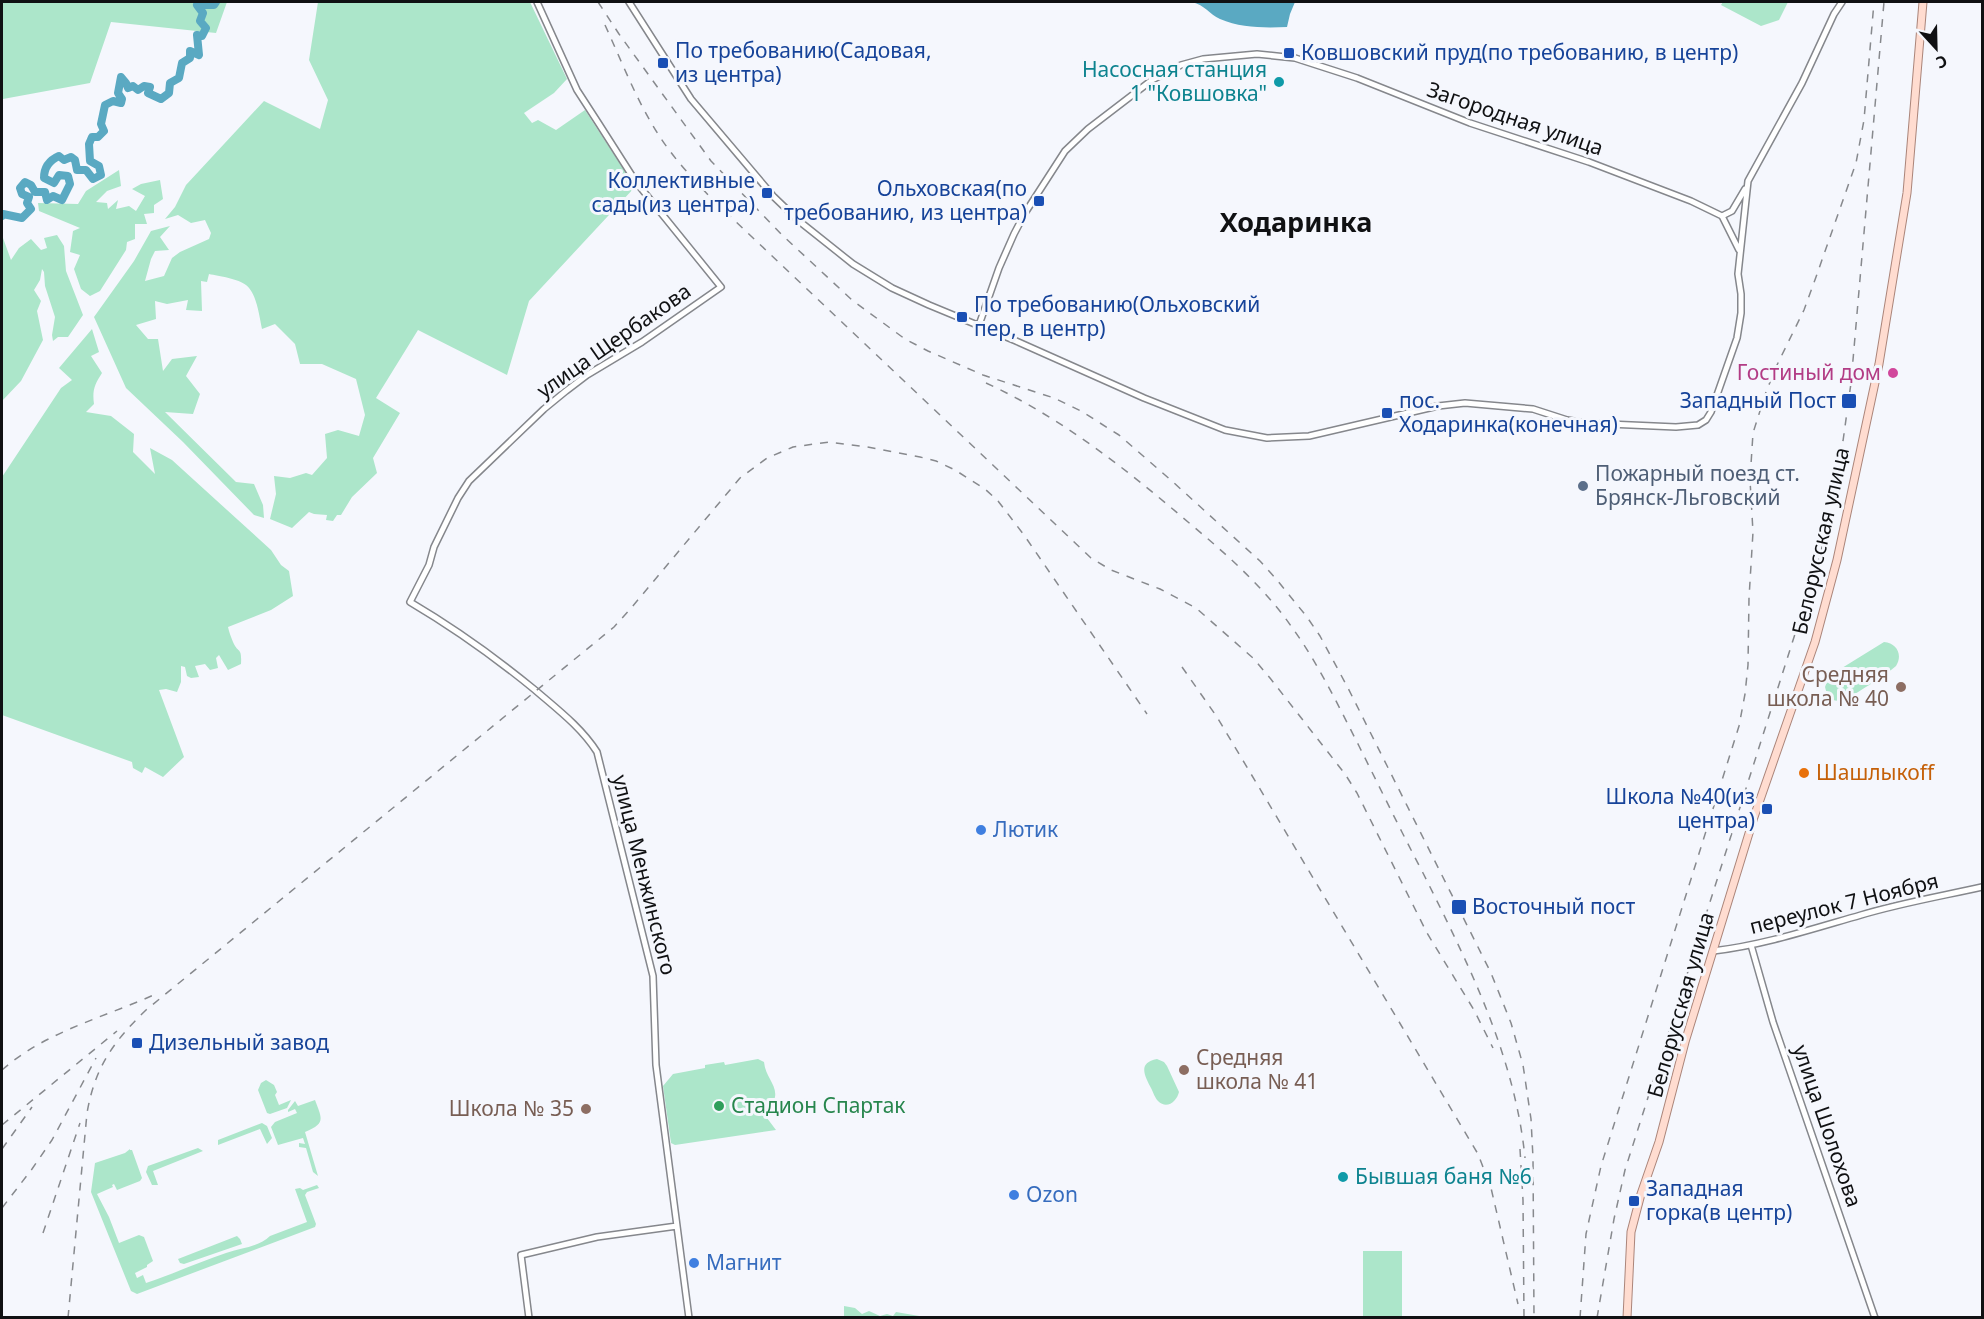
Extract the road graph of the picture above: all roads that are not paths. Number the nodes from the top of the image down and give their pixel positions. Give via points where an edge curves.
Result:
1 (537, 2) edge
2 (629, 2) edge
3 (1842, 2) edge
4 (1923, 2) edge
5 (1748, 182) junction
6 (1722, 216) junction
7 (1739, 252) junction
8 (979, 325) junction
9 (410, 602) joint
10 (1983, 886) edge
11 (1751, 945) junction
12 (1713, 951) junction
13 (677, 1226) junction
14 (529, 1317) edge
15 (689, 1317) edge
16 (1627, 1317) edge
17 (1875, 1317) edge

1 - 9 street, улица Щербакова via 577,90 598,124 655,207 721,287 566,391 469,481
2 - 8 street via 691,99 784,209 854,264 892,288
3 - 5 street
4 - 12 main road, Белорусская улица via 1911,162 1901,232 1879,364 1837,560 1815,642 1754,817
5 - 6 street via 1732,211
5 - 7 street
6 - 7 street
6 - 8 street, Загородная улица via 1618,173 1295,58 1257,54 1203,59 1152,80 1088,129 1061,156 1025,213 999,268
7 - 8 street via 1741,314 1737,338 1711,412 1698,425 1586,423 1533,409 1470,403 1438,406 1309,436 1275,439 1241,435 1154,402
9 - 13 street, улица Менжинского via 531,686 576,726 597,752 653,976 656,1065
10 - 11 street, переулок 7 Ноября
11 - 12 street, переулок 7 Ноября
11 - 17 street, улица Шолохова via 1773,1023
12 - 16 main road, Белорусская улица via 1631,1232
13 - 14 street via 597,1237 521,1255
13 - 15 street, улица Менжинского

